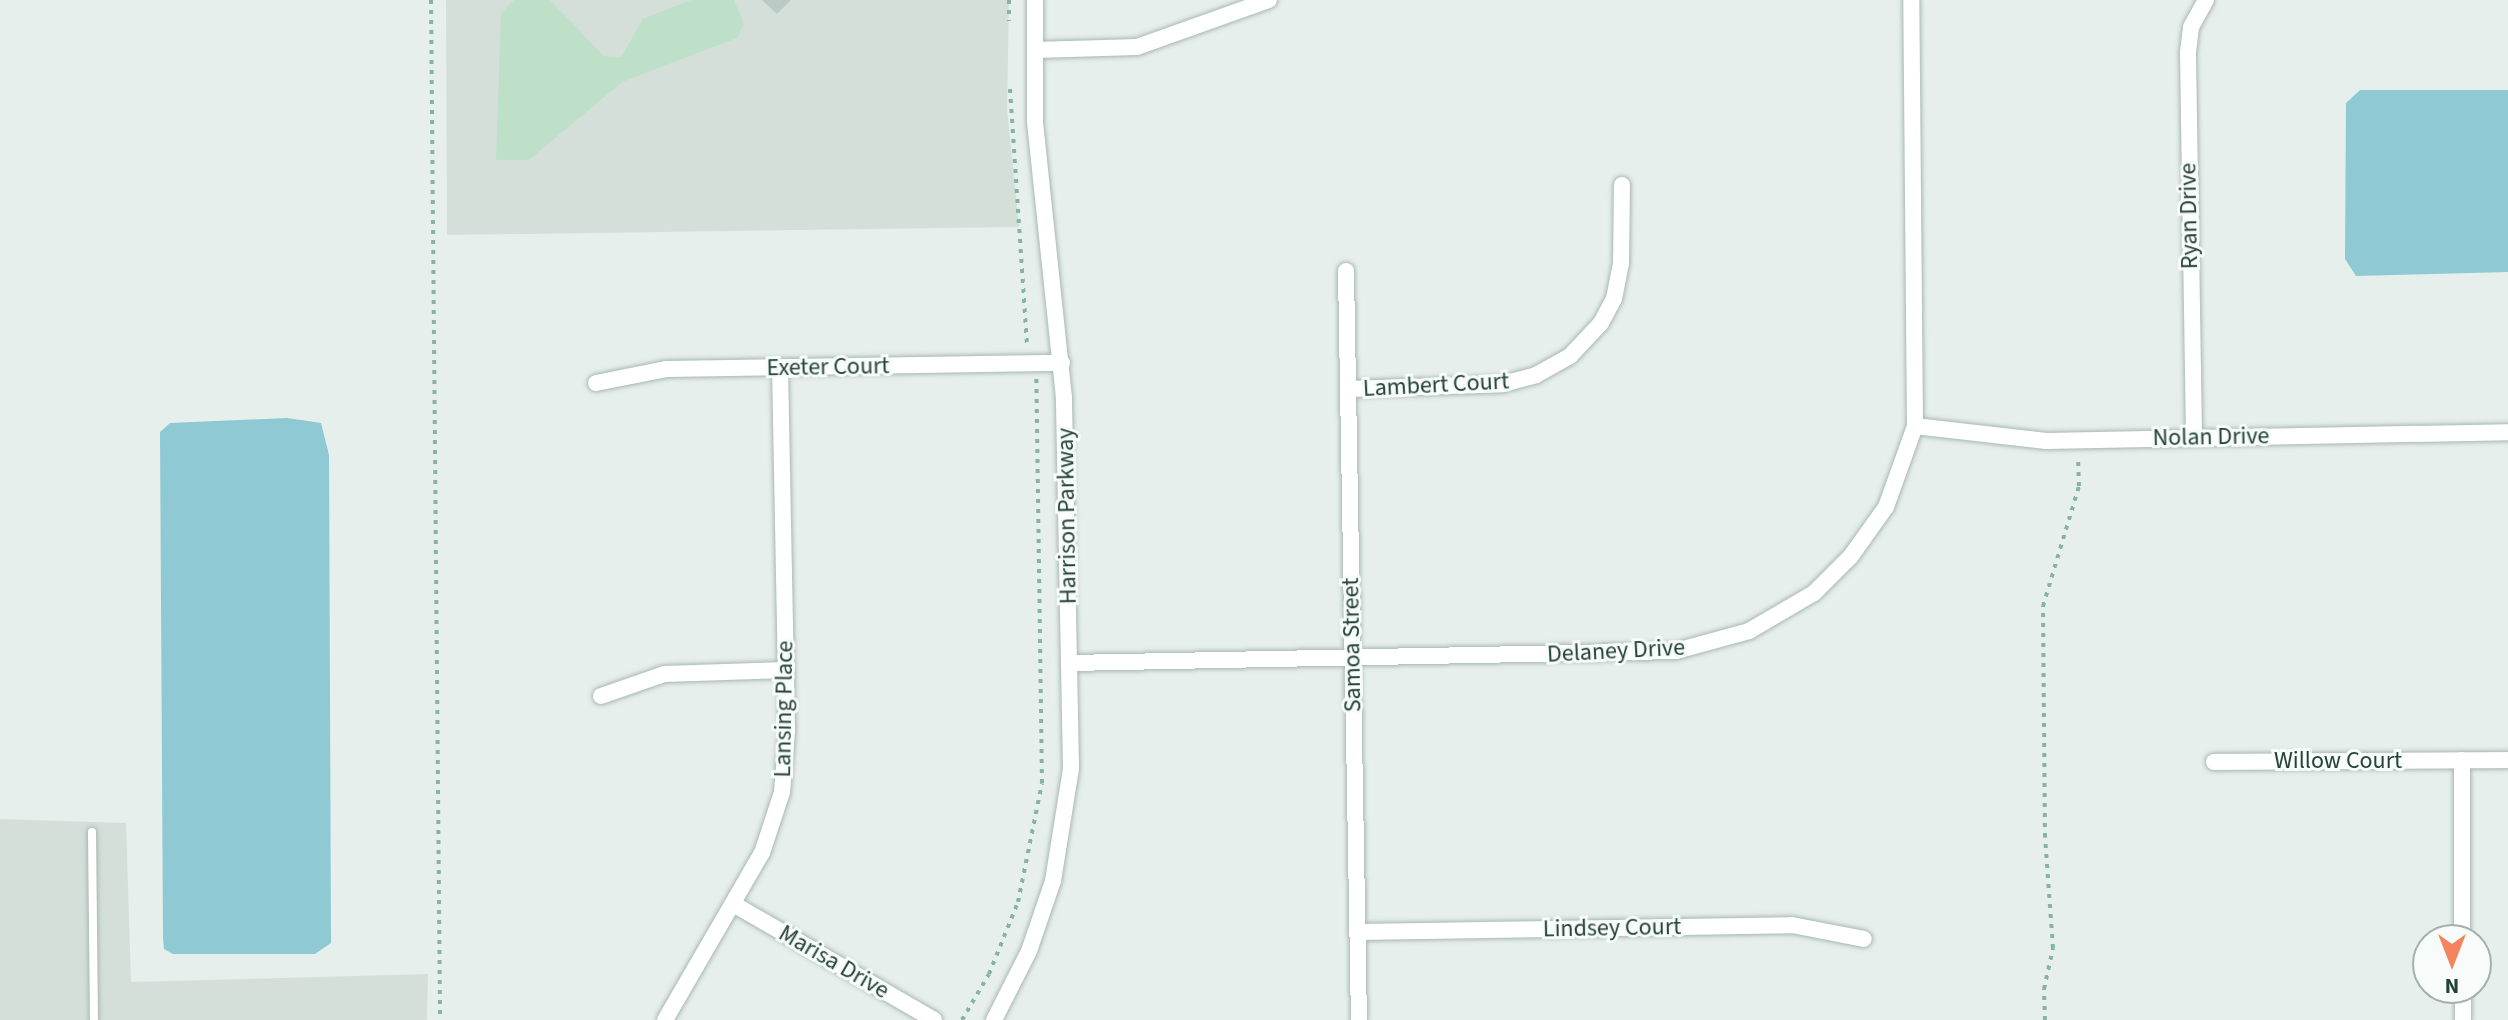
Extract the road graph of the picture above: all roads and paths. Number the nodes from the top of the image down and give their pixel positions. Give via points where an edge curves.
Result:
1 (431, 0) edge
2 (1009, 0) edge
3 (1035, 0) edge
4 (1269, 0) edge
5 (1911, 0) edge
6 (2206, 0) edge
7 (1009, 21) dead end
8 (1035, 50) junction
9 (1010, 89) dead end
10 (1622, 185) dead end
11 (1346, 271) dead end
12 (1062, 363) junction
13 (1032, 364) junction
14 (780, 368) junction
15 (596, 383) dead end
16 (1348, 389) junction
17 (1915, 426) junction
18 (2508, 432) edge
19 (2194, 436) junction
20 (2078, 440) junction
21 (1352, 656) junction
22 (1069, 663) junction
23 (786, 670) junction
24 (601, 696) dead end
25 (2462, 760) junction
26 (2508, 760) edge
27 (2214, 762) dead end
28 (92, 832) dead end
29 (735, 905) junction
30 (2462, 924) edge
31 (1358, 932) junction
32 (1864, 939) dead end
33 (94, 1020) edge
34 (440, 1020) edge
35 (665, 1020) edge
36 (934, 1020) edge
37 (962, 1020) edge
38 (994, 1020) edge
39 (1359, 1020) edge
40 (2045, 1020) edge

1 - 34 path
2 - 7 path
3 - 8 street, Harrison Parkway
4 - 8 street via 1137,47
5 - 17 street, Delaney Drive
6 - 19 street, Ryan Drive via 2191,27 2188,52
8 - 12 street, Harrison Parkway via 1035,120
9 - 13 path via 1007,109 1029,334 1025,343
10 - 16 street, Lambert Court via 1621,264 1614,299 1601,323 1570,356 1536,375 1503,384
11 - 16 street, Samoa Street
12 - 13 street, Exeter Court
12 - 22 street, Harrison Parkway
13 - 14 street, Exeter Court
13 - 37 path via 1037,384 1042,783 1018,902 989,974
14 - 15 street, Exeter Court via 646,371
14 - 23 street, Lansing Place
16 - 21 street, Samoa Street
17 - 20 street, Nolan Drive via 1997,439
17 - 21 street, Delaney Drive via 1890,500 1851,556 1797,605 1749,631 1653,653
18 - 19 street, Nolan Drive
19 - 20 street, Nolan Drive
20 - 40 path via 2079,486 2043,606 2045,837 2053,948 2044,989
21 - 22 street, Delaney Drive
21 - 31 street, Samoa Street
22 - 38 street, Harrison Parkway via 1071,768 1063,836 1044,911
23 - 24 street via 664,674
23 - 29 street, Lansing Place via 782,792 762,853
25 - 26 street, Willow Court
25 - 27 street, Willow Court
25 - 30 street
28 - 33 lane
29 - 35 street, Lansing Place
29 - 36 street, Marisa Drive
31 - 32 street, Lindsey Court via 1792,925
31 - 39 street, Samoa Street

